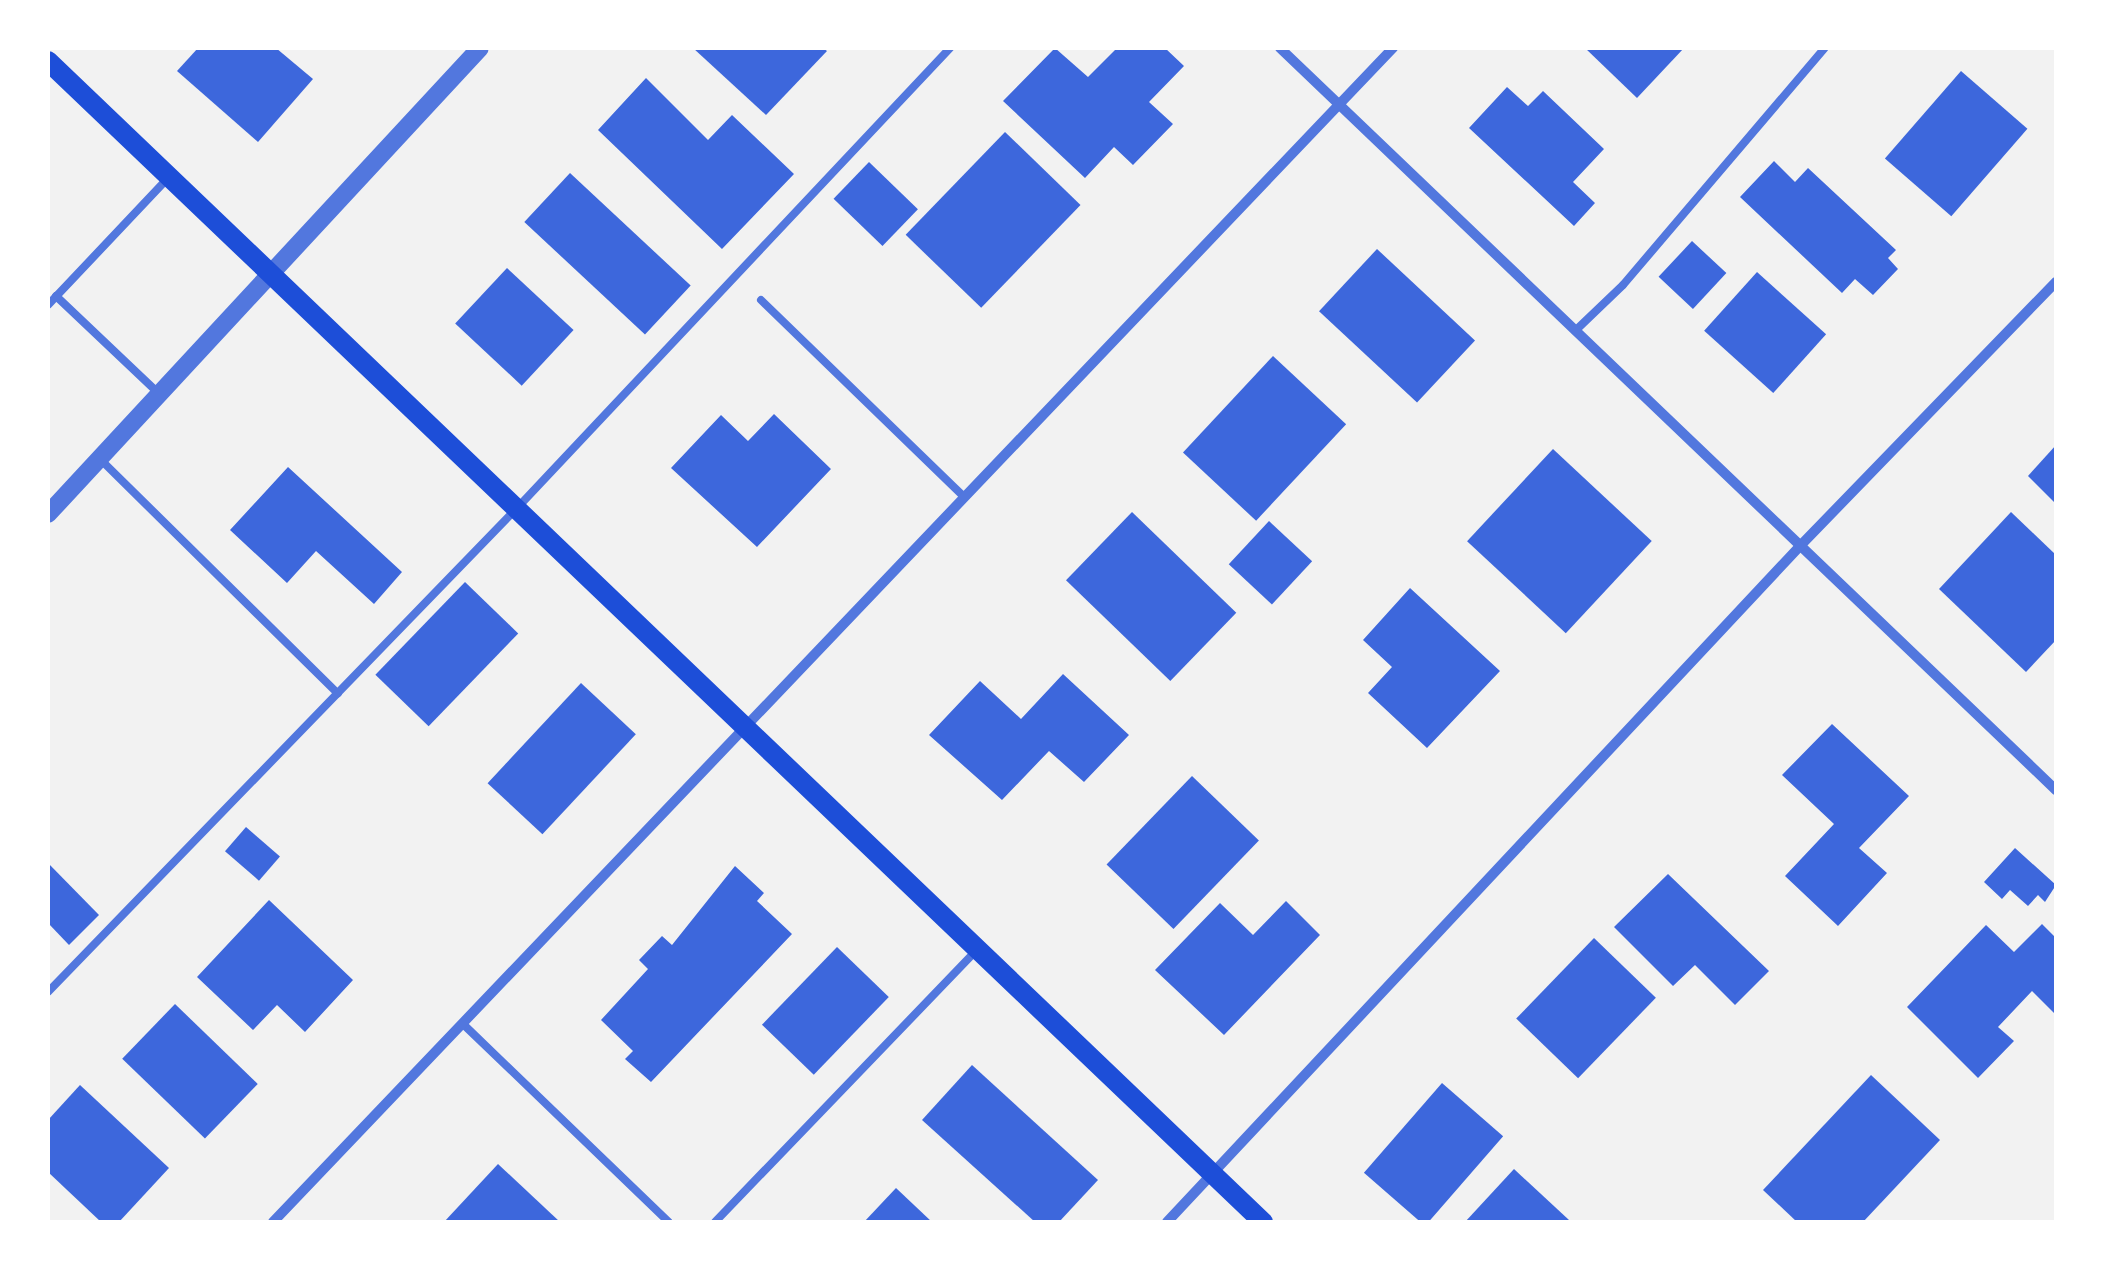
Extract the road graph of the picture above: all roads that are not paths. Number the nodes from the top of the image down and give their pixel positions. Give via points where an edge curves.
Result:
1 (60, 48) edge
2 (480, 48) edge
3 (950, 48) edge
4 (1280, 48) edge
5 (1393, 48) edge
6 (1825, 48) edge
7 (48, 61) edge
8 (1340, 106) junction
9 (171, 175) junction
10 (274, 275) junction
11 (2056, 282) edge
12 (56, 296) junction
13 (761, 300) dead end
14 (48, 305) edge
15 (1576, 331) junction
16 (160, 395) junction
17 (100, 459) junction
18 (963, 496) junction
19 (519, 506) junction
20 (48, 514) edge
21 (1800, 546) junction
22 (338, 694) junction
23 (746, 727) junction
24 (2056, 790) edge
25 (979, 948) junction
26 (48, 992) edge
27 (463, 1024) junction
28 (1214, 1175) junction
29 (273, 1222) edge
30 (669, 1222) edge
31 (716, 1222) edge
32 (1167, 1222) edge
33 (1264, 1222) edge

1 - 7 lane
2 - 10 street
3 - 19 lane
4 - 8 street
5 - 8 street
6 - 15 lane via 1623,286
7 - 9 main road
8 - 15 street
8 - 18 street
9 - 10 main road
9 - 12 lane
10 - 16 street
10 - 19 main road
11 - 21 street
12 - 14 lane
12 - 16 lane
13 - 18 lane
15 - 21 street
16 - 17 street
17 - 20 street
17 - 22 lane
18 - 23 street
19 - 22 lane
19 - 23 main road
21 - 24 street
21 - 28 street
22 - 26 lane
23 - 25 main road
23 - 27 street
25 - 28 main road
25 - 31 lane
27 - 29 street
27 - 30 lane
28 - 32 street
28 - 33 main road

